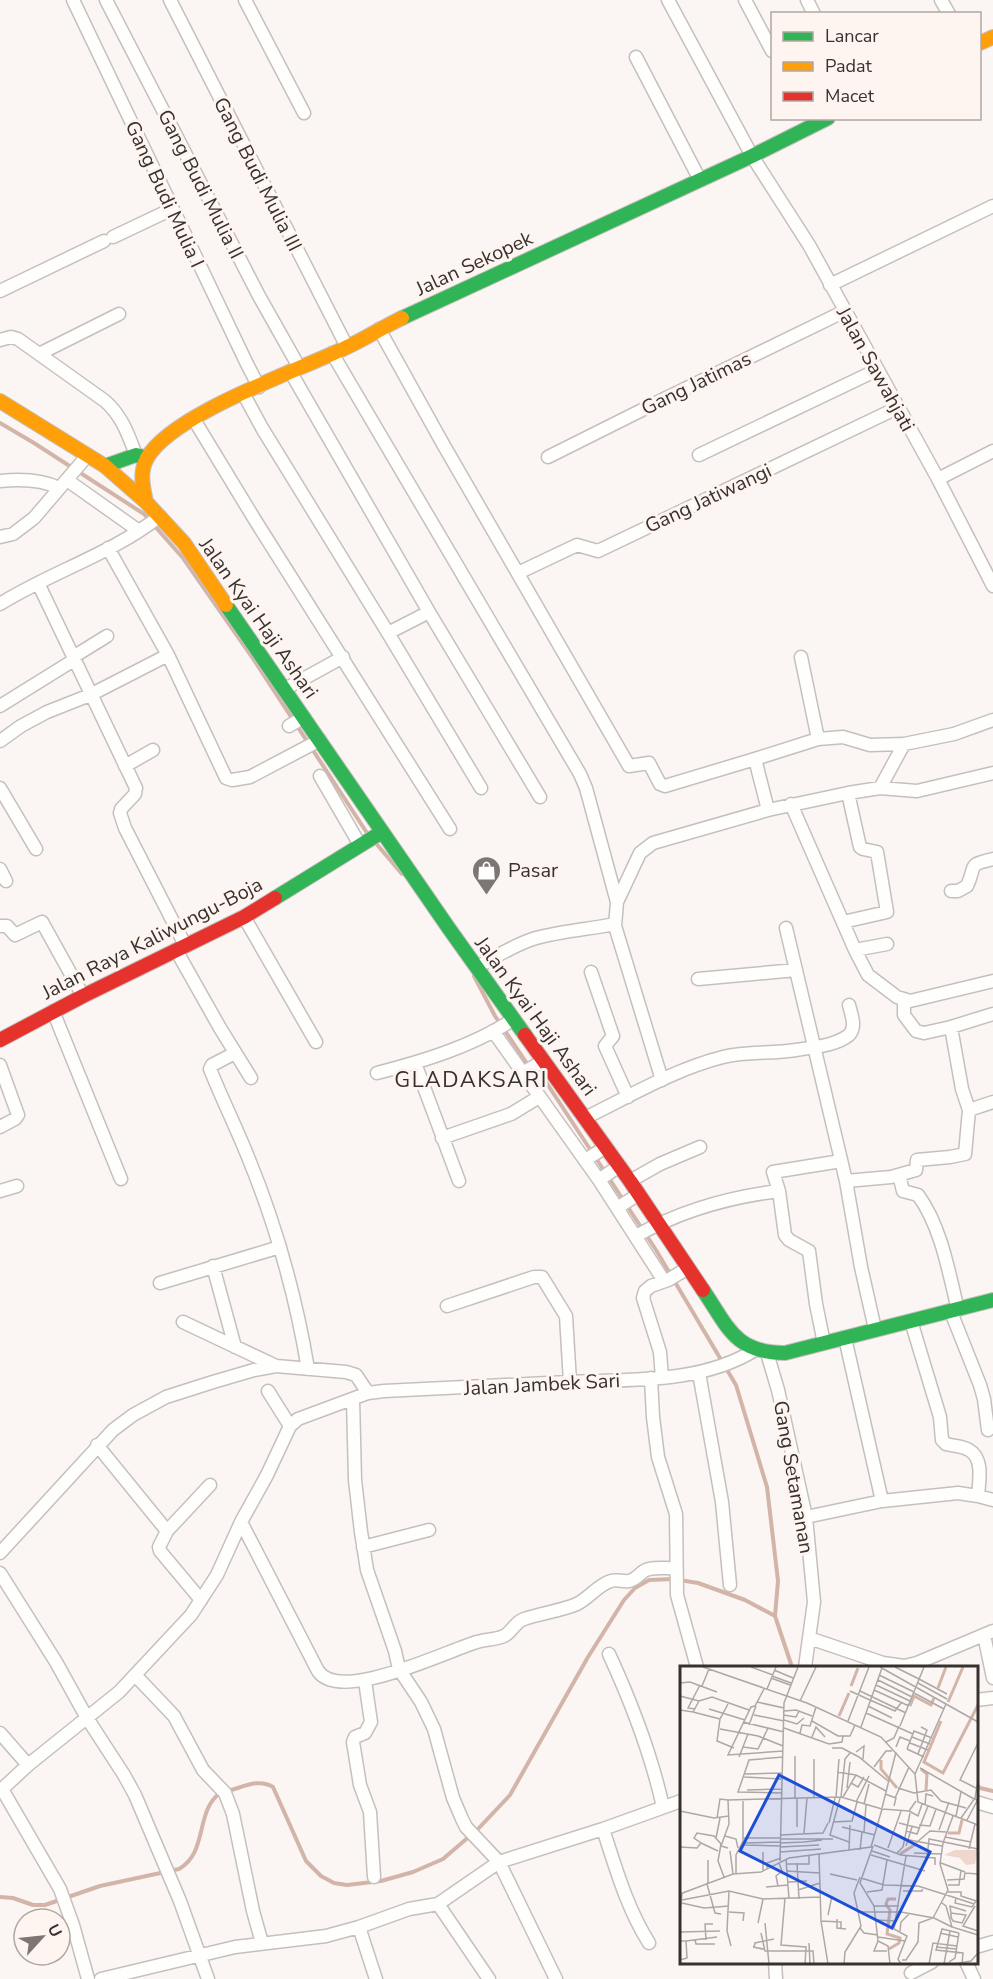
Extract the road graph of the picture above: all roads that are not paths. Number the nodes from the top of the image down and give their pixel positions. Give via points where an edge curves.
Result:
1 (73, 0) edge
2 (106, 0) edge
3 (170, 0) edge
4 (245, 0) edge
5 (668, 0) edge
6 (745, 0) edge
7 (771, 49) edge
8 (636, 57) dead end
9 (304, 113) dead end
10 (820, 120) edge
11 (752, 156) junction
12 (700, 180) junction
13 (993, 206) edge
14 (172, 209) junction
15 (830, 285) junction
16 (0, 291) edge
17 (845, 311) junction
18 (119, 314) dead end
19 (379, 329) junction
20 (0, 340) edge
21 (347, 347) junction
22 (332, 353) junction
23 (39, 354) junction
24 (295, 369) junction
25 (877, 370) junction
26 (259, 387) junction
27 (243, 393) junction
28 (0, 400) edge
29 (897, 408) junction
30 (193, 418) junction
31 (993, 451) edge
32 (699, 455) dead end
33 (87, 456) junction
34 (141, 457) junction
35 (548, 457) dead end
36 (105, 466) junction
37 (68, 478) junction
38 (938, 479) junction
39 (0, 481) edge
40 (146, 502) junction
41 (148, 525) junction
42 (0, 537) edge
43 (108, 548) junction
44 (518, 573) junction
45 (38, 583) junction
46 (993, 586) edge
47 (0, 604) edge
48 (429, 612) junction
49 (388, 633) junction
50 (107, 636) dead end
51 (168, 655) junction
52 (343, 657) junction
53 (801, 657) dead end
54 (73, 659) junction
55 (285, 689) junction
56 (90, 695) junction
57 (0, 706) edge
58 (993, 720) edge
59 (818, 739) junction
60 (0, 741) edge
61 (314, 743) junction
62 (904, 744) junction
63 (153, 750) dead end
64 (754, 759) junction
65 (125, 766) junction
66 (993, 773) edge
67 (320, 776) dead end
68 (0, 788) edge
69 (481, 788) dead end
70 (880, 788) junction
71 (848, 793) junction
72 (345, 797) junction
73 (540, 797) dead end
74 (791, 804) junction
75 (768, 810) junction
76 (450, 829) dead end
77 (378, 834) junction
78 (361, 844) junction
79 (36, 849) dead end
80 (993, 859) edge
81 (951, 891) dead end
82 (616, 902) junction
83 (244, 917) junction
84 (843, 922) junction
85 (615, 924) junction
86 (0, 926) edge
87 (786, 928) dead end
88 (887, 944) dead end
89 (181, 948) junction
90 (855, 950) junction
91 (477, 967) junction
92 (796, 970) junction
93 (591, 972) dead end
94 (698, 979) dead end
95 (993, 981) edge
96 (83, 996) junction
97 (904, 1000) junction
98 (849, 1005) dead end
99 (53, 1011) junction
100 (993, 1014) edge
101 (511, 1021) junction
102 (951, 1027) junction
103 (494, 1031) junction
104 (0, 1040) edge
105 (316, 1042) dead end
106 (815, 1046) junction
107 (235, 1053) junction
108 (540, 1062) junction
109 (415, 1063) junction
110 (0, 1065) edge
111 (526, 1071) dead end
112 (376, 1072) dead end
113 (251, 1078) dead end
114 (662, 1080) junction
115 (539, 1097) junction
116 (628, 1097) junction
117 (993, 1102) edge
118 (969, 1110) junction
119 (585, 1118) junction
120 (0, 1127) edge
121 (442, 1138) junction
122 (700, 1147) dead end
123 (603, 1149) junction
124 (585, 1160) junction
125 (841, 1161) junction
126 (616, 1168) junction
127 (899, 1175) junction
128 (121, 1179) dead end
129 (599, 1180) junction
130 (459, 1181) dead end
131 (630, 1181) junction
132 (846, 1181) junction
133 (17, 1186) dead end
134 (0, 1191) edge
135 (779, 1191) junction
136 (635, 1197) junction
137 (617, 1208) junction
138 (654, 1226) junction
139 (636, 1236) junction
140 (280, 1246) junction
141 (213, 1266) junction
142 (685, 1270) junction
143 (666, 1280) junction
144 (160, 1283) dead end
145 (993, 1300) edge
146 (447, 1306) dead end
147 (954, 1311) junction
148 (911, 1321) junction
149 (183, 1322) dead end
150 (875, 1329) junction
151 (845, 1338) junction
152 (824, 1342) junction
153 (235, 1347) junction
154 (761, 1352) junction
155 (276, 1366) junction
156 (308, 1369) junction
157 (699, 1373) junction
158 (657, 1378) junction
159 (570, 1382) junction
160 (268, 1391) dead end
161 (368, 1393) junction
162 (353, 1399) junction
163 (290, 1426) junction
164 (988, 1430) dead end
165 (97, 1445) junction
166 (210, 1485) dead end
167 (978, 1496) junction
168 (993, 1500) edge
169 (882, 1501) junction
170 (806, 1517) junction
171 (241, 1522) junction
172 (429, 1530) dead end
173 (167, 1531) junction
174 (363, 1547) junction
175 (0, 1552) edge
176 (676, 1570) junction
177 (0, 1573) edge
178 (730, 1585) dead end
179 (201, 1600) junction
180 (988, 1633) edge
181 (809, 1638) junction
182 (609, 1654) dead end
183 (697, 1666) edge
184 (805, 1666) edge
185 (399, 1670) junction
186 (136, 1676) junction
187 (993, 1678) edge
188 (365, 1681) junction
189 (993, 1698) edge
190 (978, 1700) edge
191 (87, 1718) junction
192 (0, 1733) edge
193 (28, 1765) junction
194 (1, 1790) edge
195 (680, 1801) edge
196 (978, 1803) edge
197 (663, 1807) junction
198 (993, 1807) edge
199 (603, 1829) junction
200 (499, 1862) junction
201 (374, 1877) dead end
202 (438, 1904) junction
203 (359, 1927) junction
204 (993, 1942) edge
205 (262, 1943) junction
206 (649, 1943) dead end
207 (978, 1946) edge
208 (199, 1955) junction
209 (775, 1964) edge
210 (928, 1964) edge
211 (967, 1964) edge
212 (911, 1972) edge
213 (88, 1979) edge
214 (101, 1979) edge
215 (207, 1979) edge
216 (376, 1979) edge
217 (489, 1979) edge
218 (556, 1979) edge
219 (776, 1979) edge
220 (974, 1979) edge

1 - 14 street, Gang Budi Mulia I
2 - 24 street, Gang Budi Mulia II
3 - 21 street, Gang Budi Mulia III
4 - 9 street
5 - 11 street, Jalan Sawahjati
6 - 7 street
8 - 12 street
10 - 11 main road, Jalan Sekopek
11 - 12 main road, Jalan Sekopek
11 - 15 street, Jalan Sawahjati
12 - 19 main road, Jalan Sekopek
13 - 15 street
14 - 16 street
14 - 26 street, Gang Budi Mulia I
15 - 17 street, Jalan Sawahjati
17 - 25 street, Jalan Sawahjati
17 - 35 street, Gang Jatimas
18 - 23 street
19 - 21 main road, Jalan Sekopek
19 - 44 street
20 - 23 street via 18,339
21 - 22 main road, Jalan Sekopek
22 - 24 main road, Jalan Sekopek
22 - 82 street via 580,774
23 - 34 street via 112,408
24 - 26 main road, Jalan Sekopek
24 - 48 street, Gang Budi Mulia II
25 - 29 street, Jalan Sawahjati
25 - 32 street
26 - 27 main road, Jalan Sekopek
27 - 30 main road, Jalan Sekopek
27 - 49 street
28 - 33 main road, Jalan Kyai Haji Ashari
29 - 38 street, Jalan Sawahjati
29 - 44 street, Gang Jatiwangi via 598,551 577,545
30 - 34 main road, Jalan Sekopek
30 - 52 street
31 - 38 street
33 - 36 main road, Jalan Kyai Haji Ashari
33 - 37 street
34 - 36 main road
34 - 40 main road
36 - 40 main road, Jalan Kyai Haji Ashari
37 - 39 street via 48,483
37 - 41 street
37 - 42 street via 34,518 13,534
38 - 46 street, Jalan Sawahjati
40 - 41 main road, Jalan Kyai Haji Ashari
41 - 43 street
41 - 55 main road, Jalan Kyai Haji Ashari via 199,564
43 - 45 street
43 - 51 street
44 - 64 street via 629,766 649,763 665,786
45 - 47 street
45 - 54 street
48 - 49 street
48 - 73 street, Gang Budi Mulia II
49 - 69 street
50 - 54 street
51 - 56 street
51 - 61 street via 228,780 250,777
52 - 55 street
52 - 76 street
53 - 59 street
54 - 56 street
54 - 57 street
55 - 61 main road, Jalan Kyai Haji Ashari via 298,721
56 - 60 street via 47,712
56 - 65 street
58 - 62 street via 954,734
59 - 62 street via 843,737 870,745
59 - 64 street
61 - 72 main road, Jalan Kyai Haji Ashari
62 - 70 street
63 - 65 street
64 - 75 street
65 - 89 street via 136,791 120,813
66 - 70 street via 918,791
67 - 72 street
68 - 79 street
70 - 71 street
71 - 74 street
71 - 84 street via 860,847 877,852 887,912
72 - 77 main road, Jalan Kyai Haji Ashari
72 - 78 street
74 - 75 street
74 - 84 street
75 - 82 street via 653,843 640,853
77 - 78 main road, Jalan Raya Kaliwungu-Boja
77 - 91 main road, Jalan Kyai Haji Ashari
78 - 83 main road, Jalan Raya Kaliwungu-Boja
80 - 81 street via 976,863 967,886
82 - 85 street
83 - 89 main road, Jalan Raya Kaliwungu-Boja
83 - 105 street
84 - 90 street
85 - 91 street via 534,939
85 - 114 street
86 - 96 street via 7,926 15,935 42,922
87 - 92 street
88 - 90 street
89 - 96 main road, Jalan Raya Kaliwungu-Boja
89 - 107 street
90 - 97 street via 868,975
91 - 101 main road, Jalan Kyai Haji Ashari
92 - 94 street
92 - 106 street
93 - 116 street via 613,1036 605,1046
95 - 97 street
96 - 99 main road, Jalan Raya Kaliwungu-Boja
97 - 102 street via 904,1015 916,1031 924,1034
98 - 106 street via 854,1023 850,1033
99 - 104 main road, Jalan Raya Kaliwungu-Boja
99 - 128 street
100 - 102 street
101 - 103 street
101 - 108 main road, Jalan Kyai Haji Ashari
102 - 118 street
103 - 109 street
103 - 115 street
106 - 114 street via 727,1056
106 - 125 street
107 - 113 street
107 - 140 street via 210,1070 249,1159
108 - 111 street
108 - 119 main road, Jalan Kyai Haji Ashari
109 - 112 street
109 - 121 street
110 - 120 street via 18,1115
114 - 116 street
115 - 121 street via 511,1114
115 - 124 street
116 - 119 street
117 - 118 street
118 - 127 street via 965,1154 916,1160 916,1170
119 - 123 main road, Jalan Kyai Haji Ashari
121 - 130 street
122 - 131 street
123 - 124 street
123 - 126 main road, Jalan Kyai Haji Ashari
124 - 129 street
125 - 132 street
125 - 135 street via 773,1172
126 - 129 street
126 - 131 main road, Jalan Kyai Haji Ashari
127 - 132 street
127 - 147 street via 903,1191 918,1195 933,1224 944,1252
129 - 137 street
131 - 136 main road, Jalan Kyai Haji Ashari
132 - 150 street
133 - 134 street
135 - 138 street via 718,1203
135 - 152 street via 786,1237 809,1251
136 - 137 street
136 - 138 main road, Jalan Kyai Haji Ashari
137 - 139 street
138 - 139 street
138 - 142 main road, Jalan Kyai Haji Ashari
139 - 143 street
140 - 141 street
140 - 156 street
141 - 144 street
141 - 153 street
142 - 143 street
142 - 154 main road, Jalan Kyai Haji Ashari via 735,1336
143 - 158 street via 647,1289 643,1298 660,1352
145 - 147 main road
146 - 159 street via 542,1277 566,1316
147 - 148 main road
147 - 164 street via 984,1399
148 - 150 main road
148 - 167 street via 940,1417 942,1440 975,1455
149 - 153 street
150 - 151 main road
151 - 152 main road
151 - 169 street
152 - 154 main road via 785,1353
153 - 155 street
154 - 157 street, Jalan Jambek Sari
154 - 170 street, Gang Setamanan via 778,1390
155 - 156 street
155 - 165 street via 166,1397 133,1415
156 - 161 street via 356,1375
157 - 158 street, Jalan Jambek Sari
157 - 178 street via 722,1502
158 - 159 street, Jalan Jambek Sari
158 - 176 street via 653,1417 658,1457 676,1514
159 - 161 street, Jalan Jambek Sari
160 - 163 street
161 - 162 street, Jalan Jambek Sari
162 - 163 street, Jalan Jambek Sari via 298,1419
162 - 174 street via 355,1480
163 - 171 street
165 - 173 street
165 - 175 street
166 - 173 street
167 - 168 street
167 - 169 street via 958,1492
169 - 170 street
170 - 181 street, Gang Setamanan via 814,1602
171 - 179 street
171 - 188 street via 322,1677 342,1683
172 - 174 street
173 - 179 street via 159,1547 162,1556
174 - 185 street
176 - 183 street via 679,1604
176 - 185 street via 650,1569 637,1579 610,1581 579,1603 523,1619 507,1635
177 - 191 street
179 - 186 street
180 - 181 street via 904,1666 883,1663
180 - 187 street
181 - 184 street, Gang Setamanan
182 - 197 street via 644,1736
185 - 188 street
185 - 200 street via 434,1728 453,1798 466,1827
186 - 191 street
186 - 205 street via 174,1716 203,1770 225,1793
188 - 201 street via 371,1722 353,1742 360,1785 370,1812
189 - 190 street
191 - 193 street
191 - 208 street via 135,1795
192 - 193 street
193 - 194 street
194 - 213 street via 60,1889
195 - 197 street
196 - 198 street
197 - 199 street
199 - 200 street
199 - 206 street via 627,1902
200 - 202 street
200 - 218 street
202 - 203 street
202 - 217 street
203 - 205 street via 326,1936
203 - 216 street
204 - 207 street
205 - 208 street
208 - 214 street
208 - 215 street
209 - 219 street
210 - 212 street
211 - 220 street

